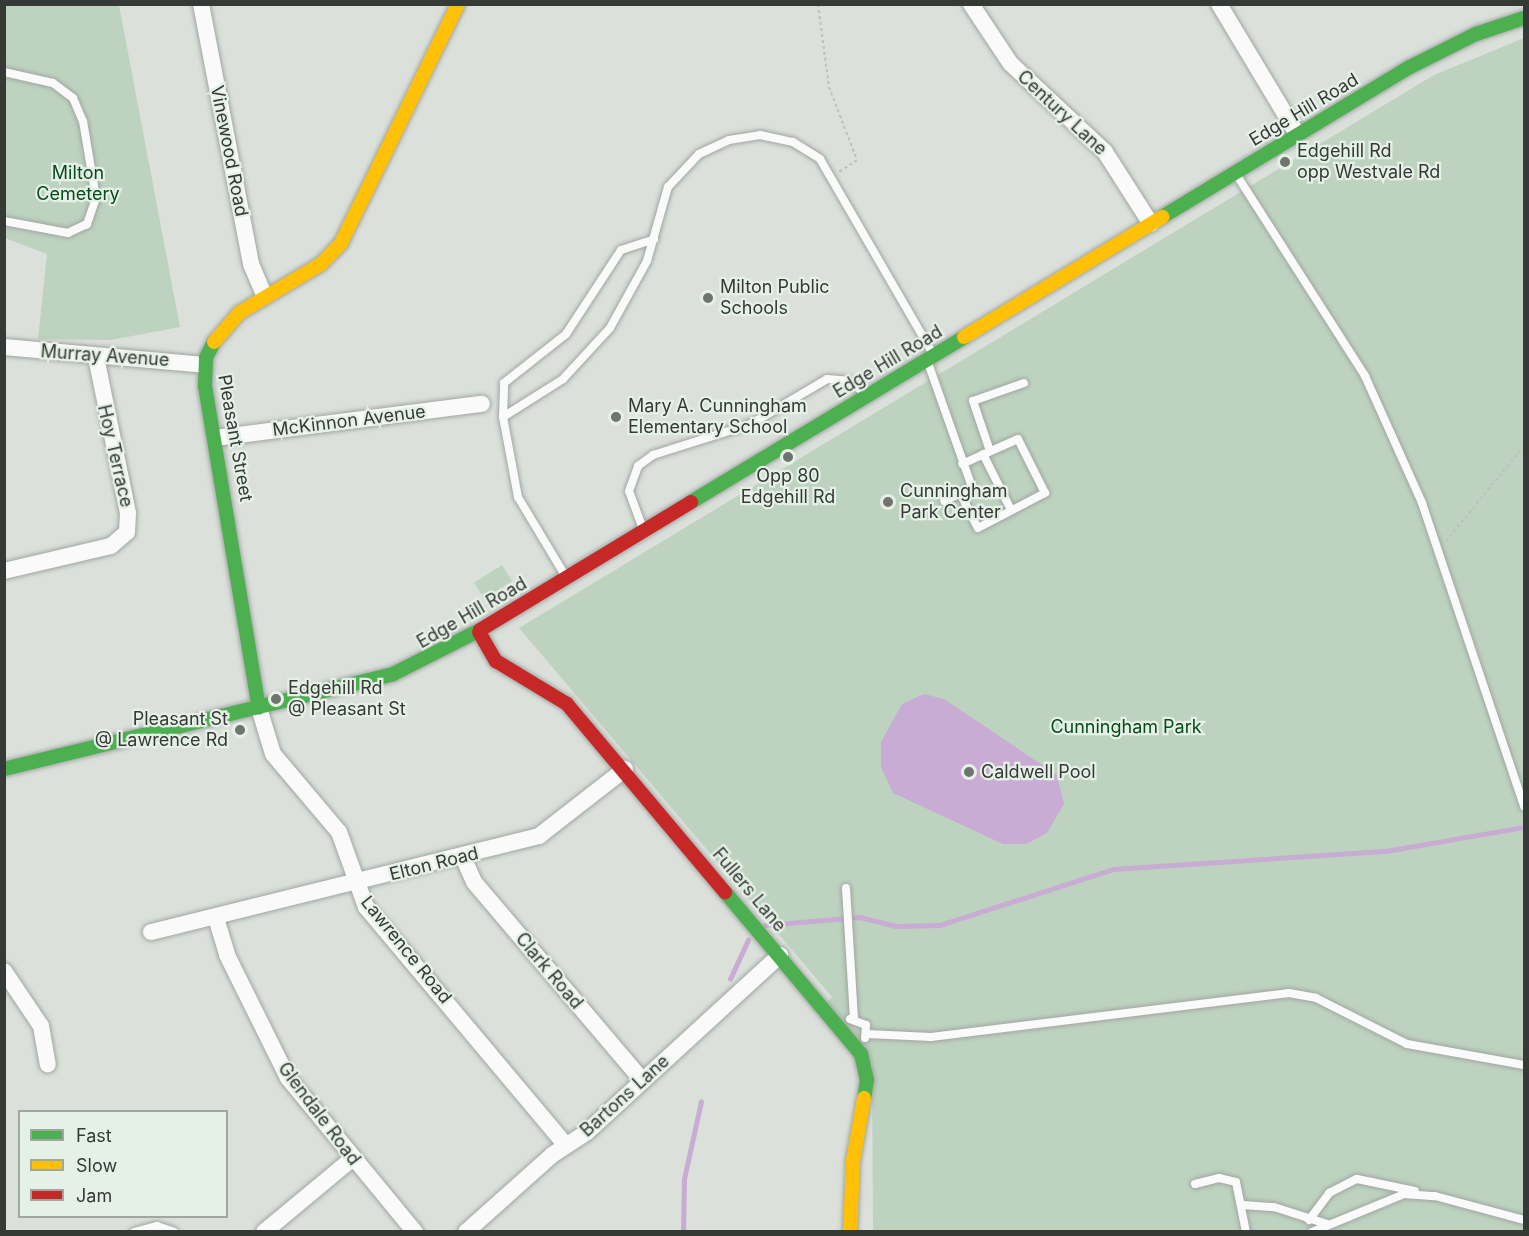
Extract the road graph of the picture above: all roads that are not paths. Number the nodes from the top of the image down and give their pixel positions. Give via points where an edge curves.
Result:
1 (201, 4) edge
2 (458, 4) edge
3 (970, 4) edge
4 (1219, 4) edge
5 (1524, 18) edge
6 (4, 72) edge
7 (1297, 134) junction
8 (1235, 173) junction
9 (4, 221) edge
10 (1151, 224) junction
11 (654, 239) junction
12 (264, 295) junction
13 (4, 347) edge
14 (96, 357) junction
15 (930, 357) junction
16 (204, 364) junction
17 (1024, 383) dead end
18 (868, 395) junction
19 (482, 405) dead end
20 (503, 417) junction
21 (216, 438) junction
22 (987, 452) junction
23 (962, 464) junction
24 (960, 493) junction
25 (944, 501) dead end
26 (1011, 510) junction
27 (643, 530) junction
28 (4, 571) edge
29 (566, 577) junction
30 (479, 632) junction
31 (259, 708) junction
32 (4, 769) edge
33 (625, 770) junction
34 (1524, 806) edge
35 (463, 857) junction
36 (356, 884) junction
37 (846, 888) dead end
38 (216, 918) junction
39 (151, 932) dead end
40 (780, 956) junction
41 (4, 971) edge
42 (854, 1018) junction
43 (840, 1027) junction
44 (867, 1034) junction
45 (857, 1047) junction
46 (48, 1064) dead end
47 (1524, 1065) edge
48 (642, 1080) junction
49 (566, 1145) junction
50 (352, 1159) junction
51 (1195, 1184) dead end
52 (1435, 1196) junction
53 (1243, 1205) junction
54 (1309, 1220) junction
55 (1524, 1220) edge
56 (1328, 1224) junction
57 (134, 1232) edge
58 (174, 1232) edge
59 (264, 1232) edge
60 (415, 1232) edge
61 (466, 1232) edge
62 (850, 1232) edge
63 (1246, 1232) edge
64 (1312, 1232) edge

1 - 12 street, Vinewood Road via 251,264
2 - 12 street, Pleasant Street via 341,243 313,270
3 - 10 street, Century Lane via 1010,63 1105,152
4 - 7 street
5 - 7 street, Edge Hill Road via 1443,49
6 - 9 lane via 52,83 73,98 83,121 96,198 87,224 68,233
7 - 8 street, Edge Hill Road
8 - 10 street, Edge Hill Road
8 - 34 lane via 1355,357 1438,549
10 - 15 street, Edge Hill Road
11 - 15 lane via 673,179 699,154 729,140 760,135 793,142 833,175
11 - 20 lane via 631,296 593,350 553,387
11 - 20 lane via 621,250 567,334 504,383
12 - 16 street, Pleasant Street via 220,331
13 - 14 street, Murray Avenue
14 - 16 street, Murray Avenue
14 - 28 street, Hoy Terrace via 127,532 111,546
15 - 18 street, Edge Hill Road
15 - 23 lane
16 - 21 street, Pleasant Street
17 - 22 lane via 973,401
18 - 27 street, Edge Hill Road
18 - 27 lane via 848,381 827,379 751,424 652,455 638,466 629,490
19 - 21 street, McKinnon Avenue
20 - 29 lane via 518,497
21 - 31 street, Pleasant Street
22 - 23 lane
22 - 26 lane
22 - 26 lane via 1018,439 1045,493
23 - 24 lane via 972,487
24 - 25 lane
24 - 26 lane via 978,528
27 - 29 street, Edge Hill Road
29 - 30 street, Edge Hill Road
30 - 31 street, Edge Hill Road via 407,670
30 - 33 street, Fullers Lane via 496,661 555,694
31 - 32 street
31 - 36 street, Lawrence Road via 273,754 339,832
33 - 35 street, Elton Road via 553,830
33 - 40 street, Fullers Lane
35 - 36 street, Elton Road
35 - 48 street, Clark Road via 474,882
36 - 38 street, Elton Road
36 - 49 street, Lawrence Road via 366,907
37 - 42 lane via 845,926
38 - 39 street, Elton Road
38 - 50 street, Glendale Road via 228,955 279,1061
40 - 43 street, Fullers Lane
40 - 48 street, Bartons Lane
41 - 46 street via 41,1026
42 - 43 lane
42 - 44 lane via 866,1025
43 - 45 street, Fullers Lane
44 - 45 lane
44 - 47 lane via 931,1037 1297,993 1407,1044
45 - 62 street, Fullers Lane via 867,1080 853,1161
48 - 49 street, Bartons Lane
49 - 61 street, Bartons Lane
50 - 59 street
50 - 60 street, Glendale Road
51 - 53 lane via 1232,1180
52 - 54 lane via 1357,1179 1329,1193
52 - 55 lane
52 - 56 lane via 1390,1196
53 - 54 lane via 1274,1207
53 - 63 lane
54 - 56 lane
56 - 64 lane
57 - 58 lane via 157,1226

